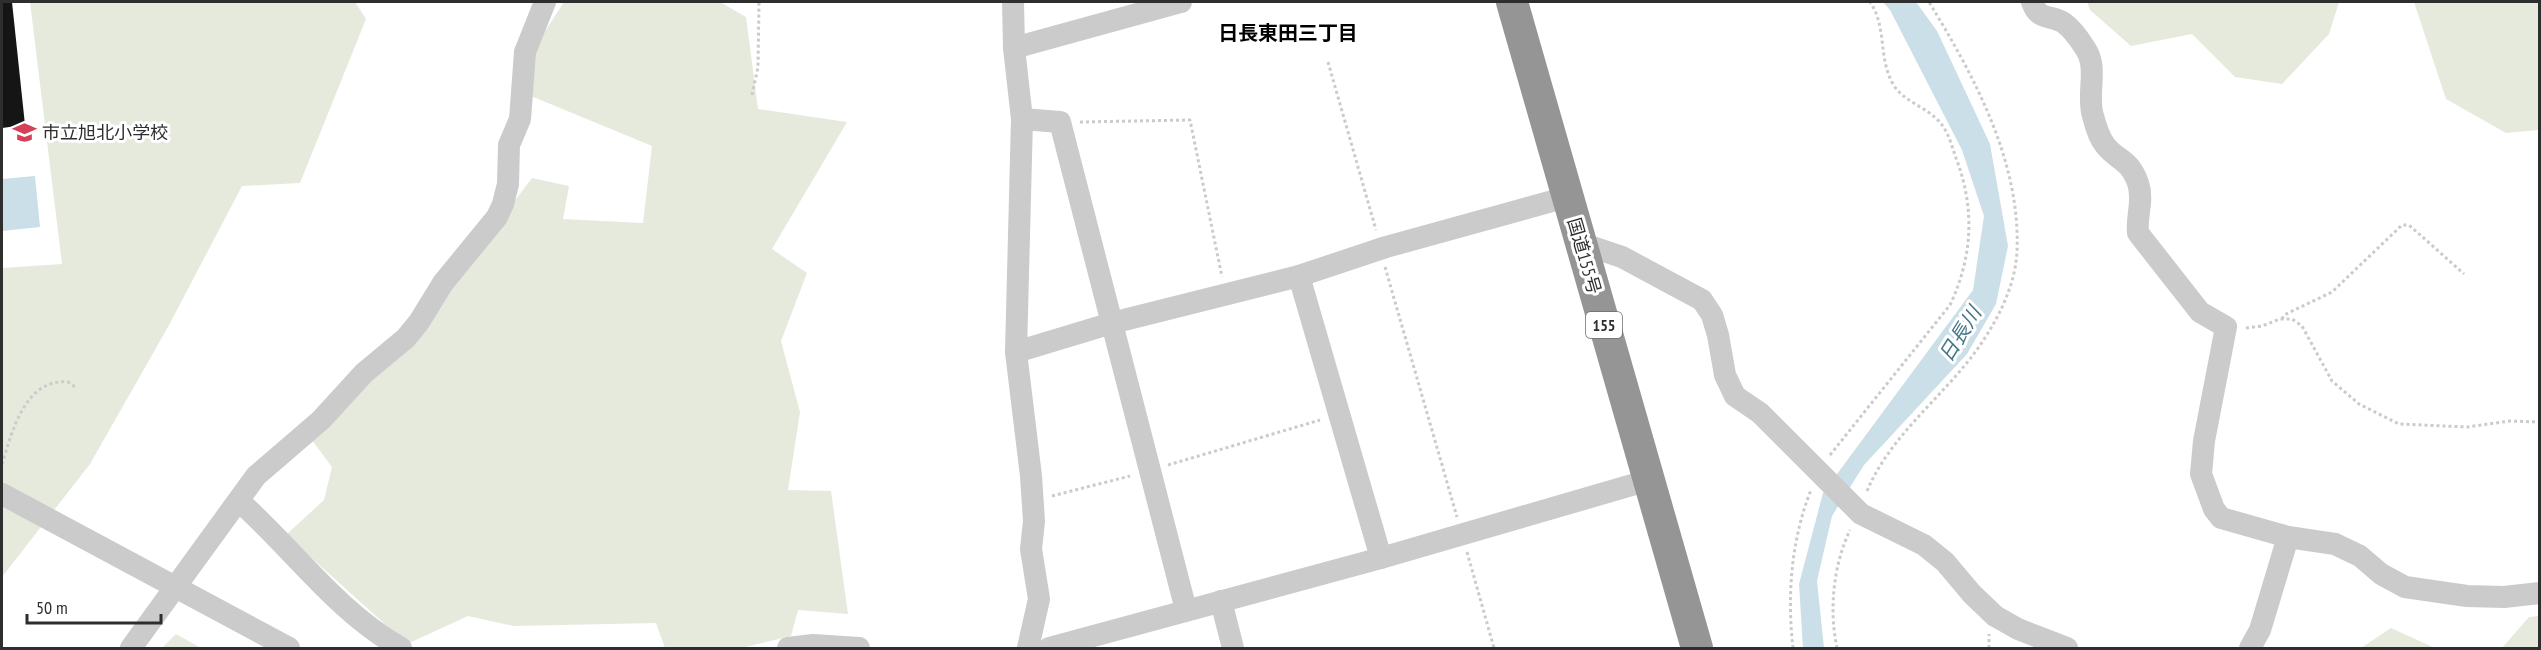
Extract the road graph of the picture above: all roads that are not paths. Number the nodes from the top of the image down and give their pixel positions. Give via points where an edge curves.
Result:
1 (545, 2) edge
2 (1013, 2) edge
3 (1181, 2) edge
4 (1512, 2) edge
5 (2032, 2) edge
6 (1014, 48) junction
7 (1022, 119) junction
8 (1567, 197) junction
9 (1580, 243) junction
10 (1299, 276) junction
11 (1112, 323) junction
12 (1016, 352) junction
13 (1649, 480) junction
14 (2, 494) edge
15 (239, 501) junction
16 (2288, 537) junction
17 (1381, 558) junction
18 (176, 587) junction
19 (2540, 593) edge
20 (1221, 600) junction
21 (1185, 610) junction
22 (813, 647) edge
23 (131, 648) edge
24 (289, 648) edge
25 (401, 648) edge
26 (788, 648) edge
27 (859, 648) edge
28 (1028, 648) edge
29 (1048, 648) edge
30 (1233, 648) edge
31 (1697, 648) edge
32 (2067, 648) edge
33 (2250, 648) edge

1 - 15 street via 525,52 520,119 509,145 508,184 497,217 443,283 406,338 256,476
2 - 6 street
3 - 6 street
4 - 8 highway, 国道155号 / 155
5 - 16 street via 2042,16 2064,23 2091,59 2093,117 2105,145 2127,162 2139,185 2138,233 2200,312 2226,327 2204,441 2201,474 2206,491 2220,518
6 - 7 street
7 - 11 street via 1060,122
7 - 12 street
8 - 9 highway, 国道155号 / 155
8 - 10 street
9 - 13 highway, 国道155号 / 155
9 - 32 street via 1622,257 1702,300 1712,315 1725,375 1735,396 1760,413 1856,510 1924,545 1995,615 2018,629
10 - 11 street
10 - 17 street
11 - 12 street
11 - 21 street
12 - 28 street via 1033,501 1031,549 1039,599
13 - 17 street
13 - 31 highway, 国道155号 / 155
14 - 18 street
15 - 18 street
15 - 25 street via 364,625
16 - 19 street via 2335,544 2405,587 2467,596
16 - 33 street via 2260,630
17 - 20 street
18 - 23 street
18 - 24 street
20 - 21 street
20 - 30 street
21 - 29 street
22 - 26 street
22 - 27 street

